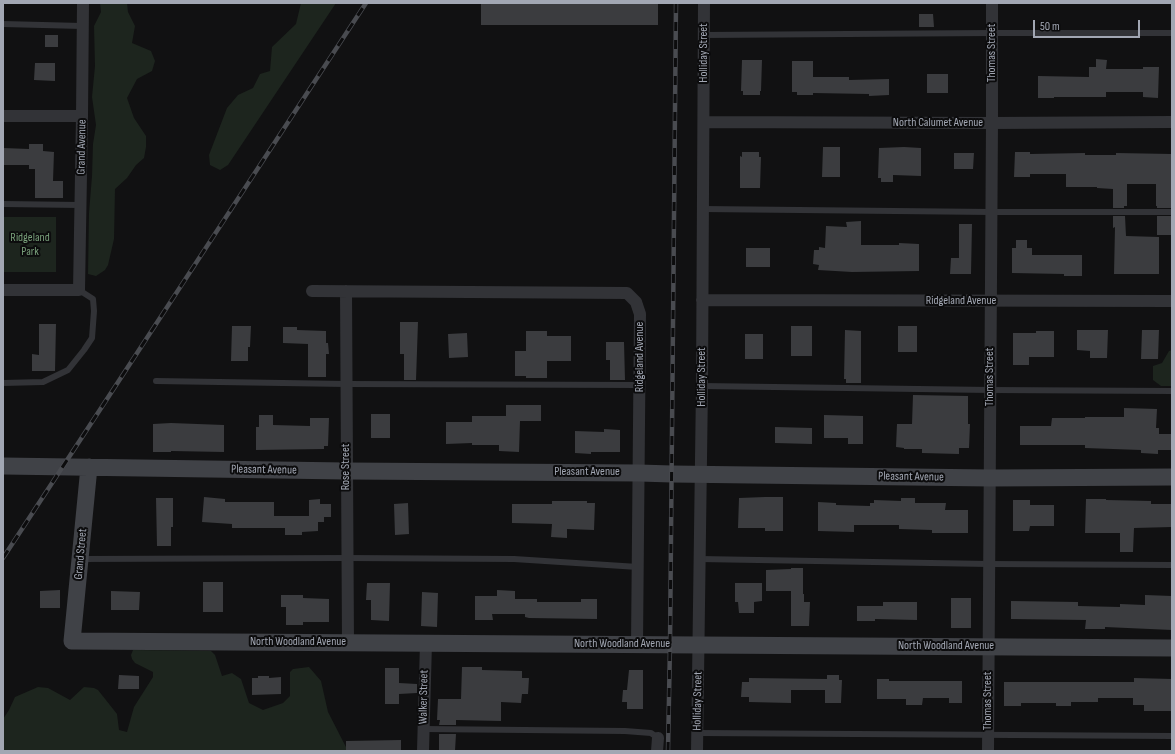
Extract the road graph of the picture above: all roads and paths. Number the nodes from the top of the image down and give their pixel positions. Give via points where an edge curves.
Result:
1 (83, 3) edge
2 (704, 3) edge
3 (992, 3) edge
4 (3, 24) edge
5 (82, 26) junction
6 (992, 33) junction
7 (1172, 33) edge
8 (704, 35) junction
9 (3, 116) edge
10 (82, 116) junction
11 (704, 122) junction
12 (1172, 122) edge
13 (992, 123) junction
14 (3, 204) edge
15 (80, 205) junction
16 (703, 209) junction
17 (991, 212) junction
18 (1172, 212) edge
19 (3, 290) edge
20 (79, 290) junction
21 (312, 291) dead end
22 (346, 291) junction
23 (702, 300) junction
24 (991, 301) junction
25 (1172, 301) edge
26 (156, 381) dead end
27 (3, 383) edge
28 (346, 384) junction
29 (640, 385) junction
30 (702, 386) junction
31 (990, 390) junction
32 (1172, 391) edge
33 (3, 466) edge
34 (88, 467) junction
35 (346, 471) junction
36 (639, 473) junction
37 (700, 474) junction
38 (1172, 477) edge
39 (990, 478) junction
40 (347, 558) junction
41 (80, 559) junction
42 (700, 560) junction
43 (989, 564) junction
44 (1172, 565) edge
45 (638, 567) junction
46 (72, 641) joint
47 (348, 642) junction
48 (426, 643) junction
49 (637, 644) junction
50 (699, 645) junction
51 (988, 647) junction
52 (1172, 648) edge
53 (424, 729) junction
54 (698, 733) junction
55 (988, 734) junction
56 (1172, 736) edge
57 (658, 738) joint
58 (423, 751) edge
59 (657, 751) edge
60 (697, 751) edge
61 (988, 751) edge

1 - 5 street, Grand Avenue
2 - 8 street, Holliday Street
3 - 6 street, Thomas Street
4 - 5 lane
5 - 10 street, Grand Avenue
6 - 7 lane
6 - 8 lane
6 - 13 street, Thomas Street
8 - 11 street, Holliday Street
9 - 10 street
10 - 15 street, Grand Avenue
11 - 13 street, North Calumet Avenue
11 - 16 street, Holliday Street
12 - 13 street, North Calumet Avenue
13 - 17 street, Thomas Street
14 - 15 lane
15 - 20 street, Grand Avenue
16 - 17 lane
16 - 23 street, Holliday Street
17 - 18 lane
17 - 24 street, Thomas Street
19 - 20 street
20 - 27 lane via 93,299 92,338 68,370 43,382
21 - 22 street, Ridgeland Avenue
22 - 28 street, Rose Street
22 - 29 street, Ridgeland Avenue via 627,293 636,302 640,314
23 - 24 street, Ridgeland Avenue
23 - 30 street, Holliday Street
24 - 25 street, Ridgeland Avenue
24 - 31 street, Thomas Street
26 - 28 lane
28 - 29 lane
28 - 35 street, Rose Street
29 - 36 street, Ridgeland Avenue
30 - 31 lane
30 - 37 street, Holliday Street
31 - 32 lane
31 - 39 street, Thomas Street
33 - 34 street, Pleasant Avenue
34 - 35 street, Pleasant Avenue
34 - 41 street, Grand Street
35 - 36 street, Pleasant Avenue
35 - 40 street, Rose Street
36 - 37 street, Pleasant Avenue
36 - 45 street, Ridgeland Avenue
37 - 39 street, Pleasant Avenue
37 - 42 street, Holliday Street
38 - 39 street, Pleasant Avenue
39 - 43 street, Thomas Street
40 - 41 lane
40 - 45 lane via 514,559
40 - 47 street, Rose Street
41 - 46 street, Grand Street
42 - 43 lane
42 - 50 street, Holliday Street
43 - 44 lane
43 - 51 street, Thomas Street
45 - 49 street, Ridgeland Avenue
46 - 47 street, North Woodland Avenue
47 - 48 street, North Woodland Avenue
48 - 49 street, North Woodland Avenue
48 - 53 street, Walker Street
49 - 50 street, North Woodland Avenue
50 - 51 street, North Woodland Avenue
50 - 54 street, Holliday Street
51 - 52 street, North Woodland Avenue
51 - 55 street, Thomas Street
53 - 57 lane via 625,731 651,733
53 - 58 street, Walker Street
54 - 55 lane
54 - 60 street, Holliday Street
55 - 56 lane
55 - 61 street, Thomas Street
57 - 59 street

